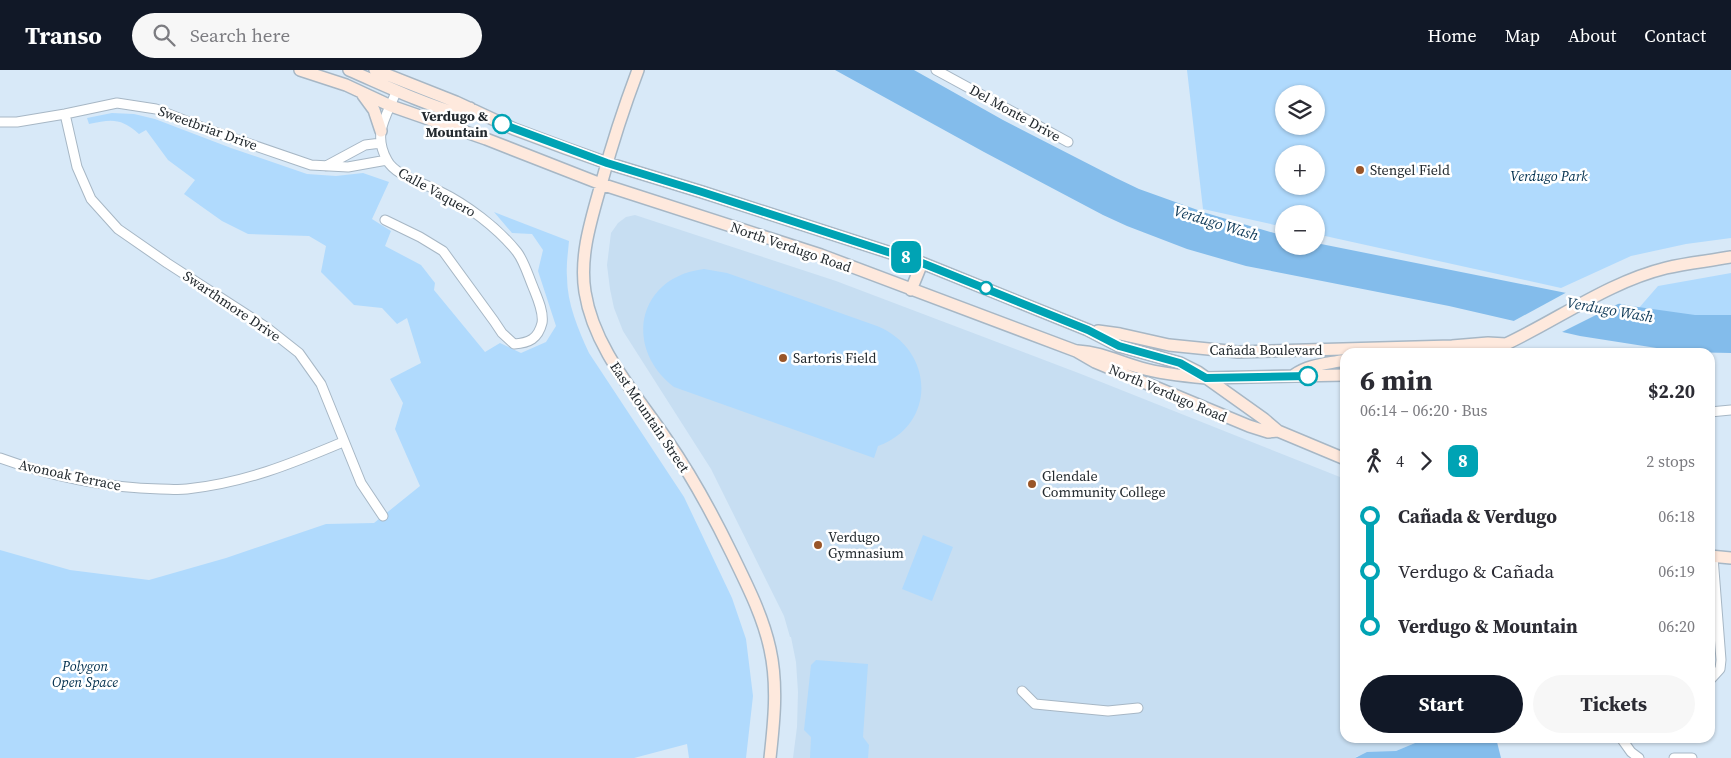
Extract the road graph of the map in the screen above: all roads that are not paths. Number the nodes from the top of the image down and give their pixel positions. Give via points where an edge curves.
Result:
1 (300, 70) edge
2 (321, 70) edge
3 (349, 70) edge
4 (375, 70) edge
5 (638, 70) edge
6 (936, 70) edge
7 (346, 85) junction
8 (360, 92) junction
9 (396, 92) junction
10 (391, 106) junction
11 (470, 108) junction
12 (65, 114) junction
13 (0, 122) edge
14 (381, 131) junction
15 (1068, 142) dead end
16 (381, 143) junction
17 (387, 160) junction
18 (607, 163) junction
19 (326, 166) junction
20 (601, 184) junction
21 (385, 220) dead end
22 (1731, 257) edge
23 (922, 263) junction
24 (911, 290) junction
25 (1088, 330) junction
26 (1412, 348) edge
27 (1508, 348) edge
28 (1076, 351) junction
29 (1340, 351) edge
30 (1340, 361) edge
31 (1340, 375) edge
32 (1293, 376) junction
33 (1206, 378) junction
34 (1731, 410) edge
35 (1715, 412) edge
36 (1278, 431) junction
37 (344, 442) junction
38 (1340, 457) edge
39 (0, 458) edge
40 (383, 516) dead end
41 (1715, 557) edge
42 (1731, 558) edge
43 (1715, 591) edge
44 (1715, 674) edge
45 (1022, 691) dead end
46 (1138, 708) dead end
47 (1625, 743) edge
48 (770, 758) edge
49 (1639, 758) edge
50 (1674, 758) edge
51 (1692, 758) edge

1 - 7 main road, North Verdugo Road
2 - 7 main road
3 - 9 main road
4 - 11 main road, North Verdugo Road
5 - 18 main road, East Mountain Street
6 - 15 street, Del Monte Drive
7 - 8 main road, North Verdugo Road
8 - 10 main road, North Verdugo Road
8 - 14 main road via 370,102
9 - 10 street, Calle Vaquero
9 - 11 main road via 459,114
10 - 14 street, Calle Vaquero
10 - 20 main road, North Verdugo Road
11 - 18 main road, North Verdugo Road via 514,129
12 - 13 street, Sweetbriar Drive
12 - 19 street, Sweetbriar Drive via 117,103 156,109 311,165
12 - 37 street, Swarthmore Drive via 77,167 91,199 118,229 299,352 320,384
14 - 16 street, Calle Vaquero
16 - 17 street, Calle Vaquero
16 - 19 street via 365,146
17 - 19 street, Sweetbriar Drive via 348,167
17 - 21 street, Calle Vaquero via 404,175 440,191 481,216 517,252 542,316 538,335 528,343 514,344 502,334 443,251
18 - 20 main road, East Mountain Street
18 - 23 main road, North Verdugo Road
20 - 24 main road, North Verdugo Road via 822,255
20 - 48 main road, East Mountain Street via 586,240 585,292 592,318 612,360 690,476 750,590 764,628 772,664 775,712
22 - 27 main road, Cañada Boulevard via 1666,268 1635,278 1524,335
23 - 24 main road
23 - 25 main road, North Verdugo Road
24 - 28 main road, North Verdugo Road
25 - 29 main road, Cañada Boulevard via 1169,346 1221,352
25 - 33 main road, North Verdugo Road via 1119,346 1180,363
26 - 27 main road, Cañada Boulevard via 1488,342
28 - 33 main road, Cañada Boulevard via 1094,352 1164,374
28 - 36 main road, North Verdugo Road via 1095,362 1249,426 1268,432
30 - 32 main road via 1322,363
31 - 32 main road, Cañada Boulevard
32 - 33 main road, Cañada Boulevard
33 - 36 main road, North Verdugo Road
34 - 35 street
36 - 38 main road, North Verdugo Road
37 - 39 street, Avonoak Terrace via 282,468 239,480 186,489 103,484
37 - 40 street, Swarthmore Drive via 360,483
41 - 42 main road
43 - 44 street via 1721,660 1720,669
45 - 46 street via 1035,704 1108,711
47 - 49 street
50 - 51 street

